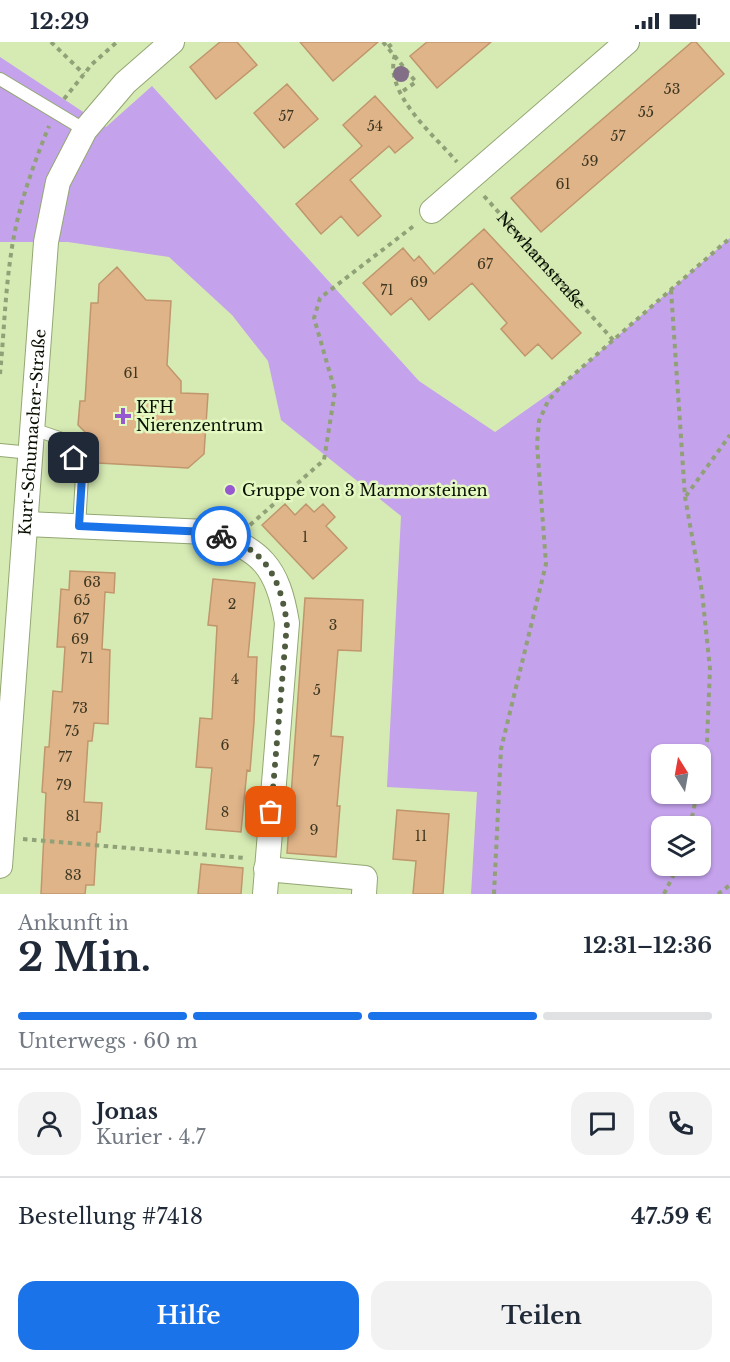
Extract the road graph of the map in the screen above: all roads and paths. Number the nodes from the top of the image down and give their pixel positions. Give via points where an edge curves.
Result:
1 (51, 42) edge
2 (172, 42) edge
3 (383, 42) edge
4 (394, 42) edge
5 (627, 42) edge
6 (388, 47) junction
7 (395, 55) junction
8 (84, 74) dead end
9 (0, 79) edge
10 (400, 93) junction
11 (85, 130) junction
12 (470, 178) junction
13 (432, 211) joint
14 (730, 238) edge
15 (671, 290) junction
16 (614, 341) junction
17 (33, 429) junction
18 (730, 435) edge
19 (0, 450) edge
20 (32, 453) junction
21 (685, 496) junction
22 (26, 524) junction
23 (79, 526) junction
24 (233, 540) junction
25 (706, 744) edge
26 (24, 839) dead end
27 (0, 856) edge
28 (219, 856) dead end
29 (0, 866) edge
30 (266, 869) junction
31 (673, 876) edge
32 (730, 885) edge
33 (265, 894) edge
34 (364, 894) edge
35 (494, 894) edge
36 (664, 894) edge
37 (718, 894) edge

1 - 8 path
2 - 11 street, Kurt-Schumacher-Straße via 124,83
3 - 6 path
4 - 6 path
5 - 12 street
6 - 7 path
7 - 10 path, Newhamstraße via 392,77
7 - 10 path via 416,82
9 - 11 lane
10 - 12 path, Newhamstraße
11 - 17 street, Kurt-Schumacher-Straße via 58,182 46,242
12 - 13 street
12 - 16 path, Newhamstraße
13 - 24 path via 320,298 314,318 335,391 324,460
14 - 15 path
15 - 16 path
15 - 21 path
16 - 35 path via 548,401 539,421 537,444 546,564 501,748
17 - 20 street, Kurt-Schumacher-Straße
17 - 23 lane via 65,440 82,476
18 - 21 path
19 - 20 lane
20 - 22 street, Kurt-Schumacher-Straße
21 - 25 path via 702,592 710,669
22 - 23 street
22 - 27 street, Kurt-Schumacher-Straße
23 - 24 street via 207,532
24 - 30 street via 254,551 271,570 282,593 287,623
26 - 28 path
27 - 29 street, Kurt-Schumacher-Straße
30 - 33 street
30 - 34 street via 365,878
31 - 36 path
32 - 37 path

